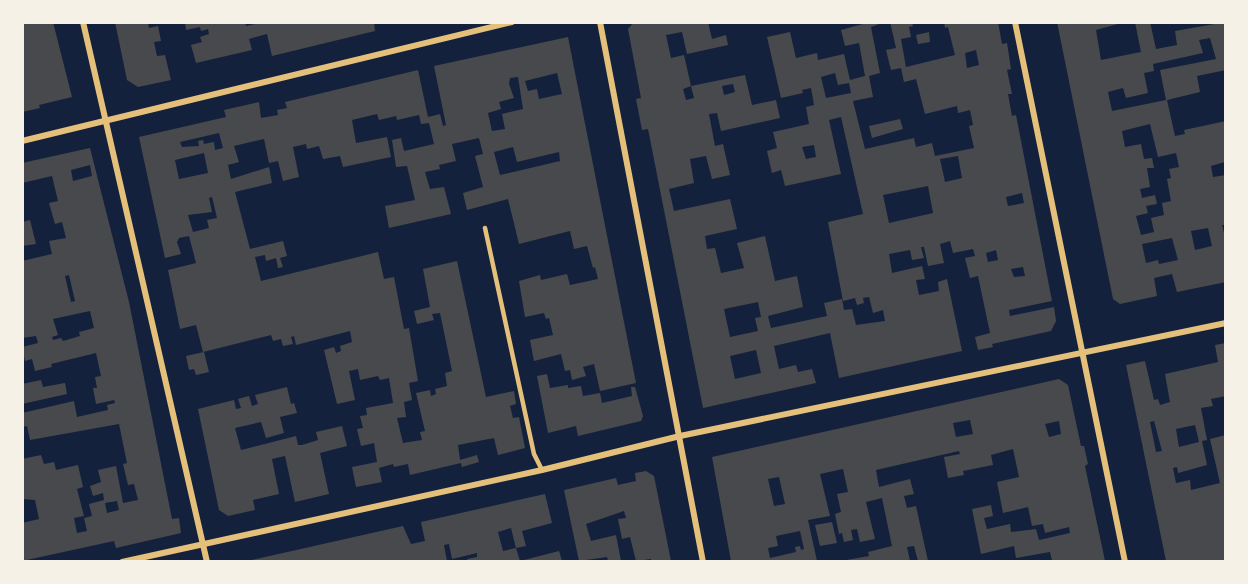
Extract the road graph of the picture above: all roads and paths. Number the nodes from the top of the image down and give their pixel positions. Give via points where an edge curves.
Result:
1 (83, 22) edge
2 (512, 22) edge
3 (600, 22) edge
4 (1015, 22) edge
5 (104, 121) junction
6 (22, 141) edge
7 (485, 228) dead end
8 (1226, 323) edge
9 (1083, 354) junction
10 (680, 436) junction
11 (542, 470) junction
12 (203, 544) junction
13 (122, 561) edge
14 (207, 561) edge
15 (703, 561) edge
16 (1125, 561) edge

1 - 5 street
2 - 5 street
3 - 10 street
4 - 9 street
5 - 6 street
5 - 12 street
7 - 11 lane via 534,454
8 - 9 street
9 - 10 street
9 - 16 street
10 - 11 street
10 - 15 street
11 - 12 street
12 - 13 street
12 - 14 street

